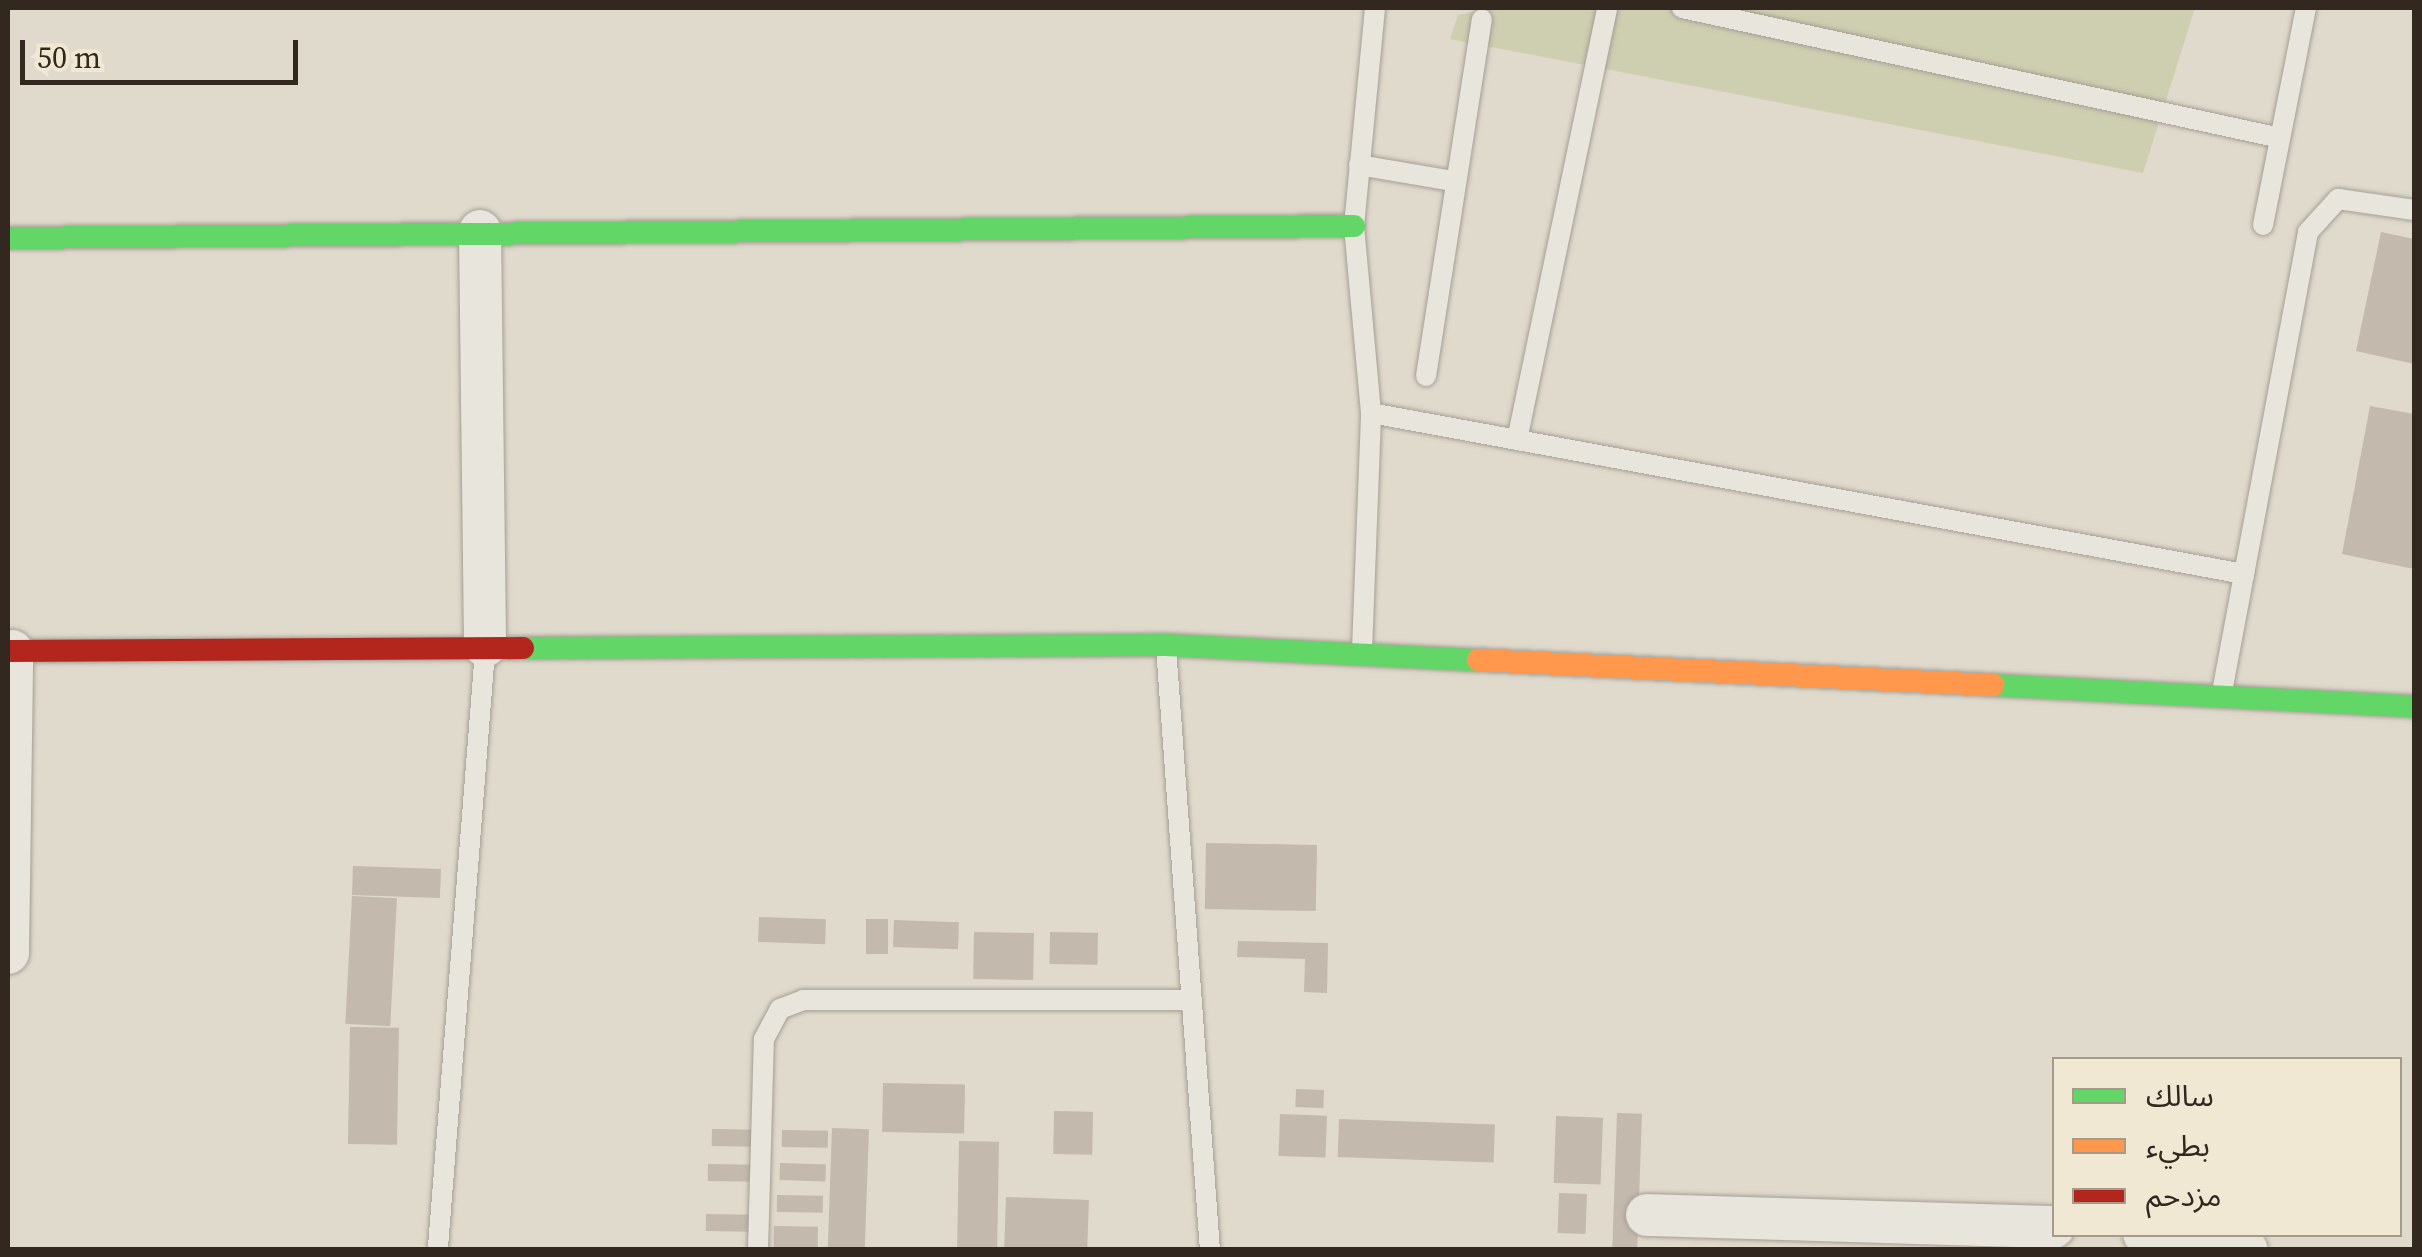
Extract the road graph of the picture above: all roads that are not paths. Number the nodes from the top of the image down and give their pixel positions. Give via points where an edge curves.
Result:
1 (1376, 8) edge
2 (1607, 8) edge
3 (1682, 8) edge
4 (2306, 8) edge
5 (1482, 19) dead end
6 (2280, 138) junction
7 (1360, 166) junction
8 (1453, 181) junction
9 (2414, 210) edge
10 (2263, 224) dead end
11 (1354, 226) junction
12 (480, 231) junction
13 (8, 238) edge
14 (1426, 376) dead end
15 (1371, 413) junction
16 (1517, 440) junction
17 (2244, 574) junction
18 (1166, 645) junction
19 (486, 646) junction
20 (10, 651) edge
21 (1362, 653) junction
22 (2222, 692) junction
23 (2414, 706) edge
24 (8, 954) edge
25 (1192, 1000) junction
26 (1647, 1215) dead end
27 (2052, 1227) edge
28 (2163, 1237) edge
29 (438, 1247) edge
30 (758, 1250) edge
31 (1210, 1250) edge
32 (2247, 1250) edge

1 - 7 lane
2 - 16 lane
3 - 6 lane
4 - 6 lane
5 - 8 lane
6 - 10 lane
7 - 8 lane
7 - 11 lane
8 - 14 lane
9 - 17 lane via 2338,200 2308,232
11 - 12 street
11 - 15 lane
12 - 13 street
12 - 19 street
15 - 16 lane
15 - 21 lane
16 - 17 lane
17 - 22 lane
18 - 19 street
18 - 21 street
18 - 25 lane
19 - 20 street
19 - 29 lane
20 - 24 street
21 - 22 street
22 - 23 street
25 - 30 lane via 803,1000 780,1009 764,1038
25 - 31 lane
26 - 27 street
28 - 32 street

